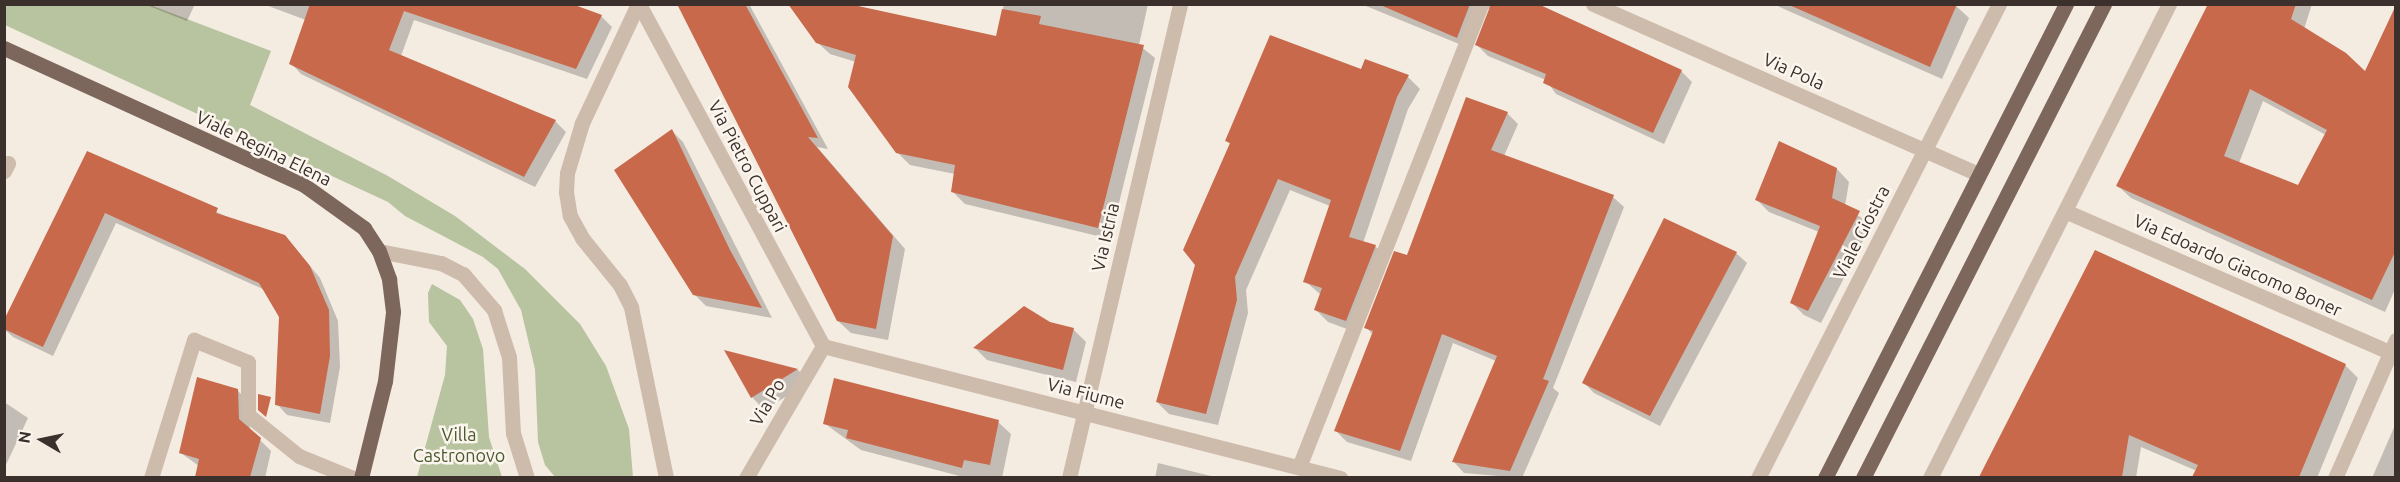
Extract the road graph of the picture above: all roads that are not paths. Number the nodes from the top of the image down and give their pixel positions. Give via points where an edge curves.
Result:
1 (639, 4) edge
2 (1180, 4) edge
3 (1481, 4) edge
4 (1593, 4) edge
5 (1999, 4) edge
6 (2066, 4) edge
7 (2104, 4) edge
8 (2169, 4) edge
9 (4, 48) edge
10 (1925, 150) junction
11 (1979, 174) junction
12 (2065, 211) junction
13 (379, 251) junction
14 (823, 346) junction
15 (2394, 349) edge
16 (1084, 413) junction
17 (1299, 467) junction
18 (151, 477) edge
19 (353, 477) edge
20 (361, 477) edge
21 (527, 477) edge
22 (666, 477) edge
23 (746, 477) edge
24 (1069, 477) edge
25 (1340, 477) edge
26 (1758, 477) edge
27 (1825, 477) edge
28 (1863, 477) edge
29 (1930, 477) edge
30 (2336, 477) edge

1 - 14 street, Via Pietro Cuppari
1 - 22 street via 582,123 567,173 566,192 570,216 582,238 620,285 631,307
2 - 16 street, Via Istria
3 - 17 street
4 - 10 street, Via Pola
5 - 10 street, Viale Giostra
6 - 11 main road
7 - 28 main road
8 - 12 street
9 - 13 main road, Viale Regina Elena via 304,185 364,228
10 - 11 street, Via Pola
10 - 26 street, Viale Giostra
11 - 27 main road
12 - 15 street, Via Edoardo Giacomo Boner
12 - 29 street
13 - 20 main road, Viale Regina Elena via 389,279 392,343
13 - 21 street via 441,263 463,274 494,310 509,357 513,433
14 - 16 street, Via Fiume
14 - 23 street, Via Po
15 - 30 street
16 - 17 street, Via Fiume
16 - 24 street, Via Istria
17 - 25 street, Via Fiume
18 - 19 street via 194,340 248,362 248,415 299,456

